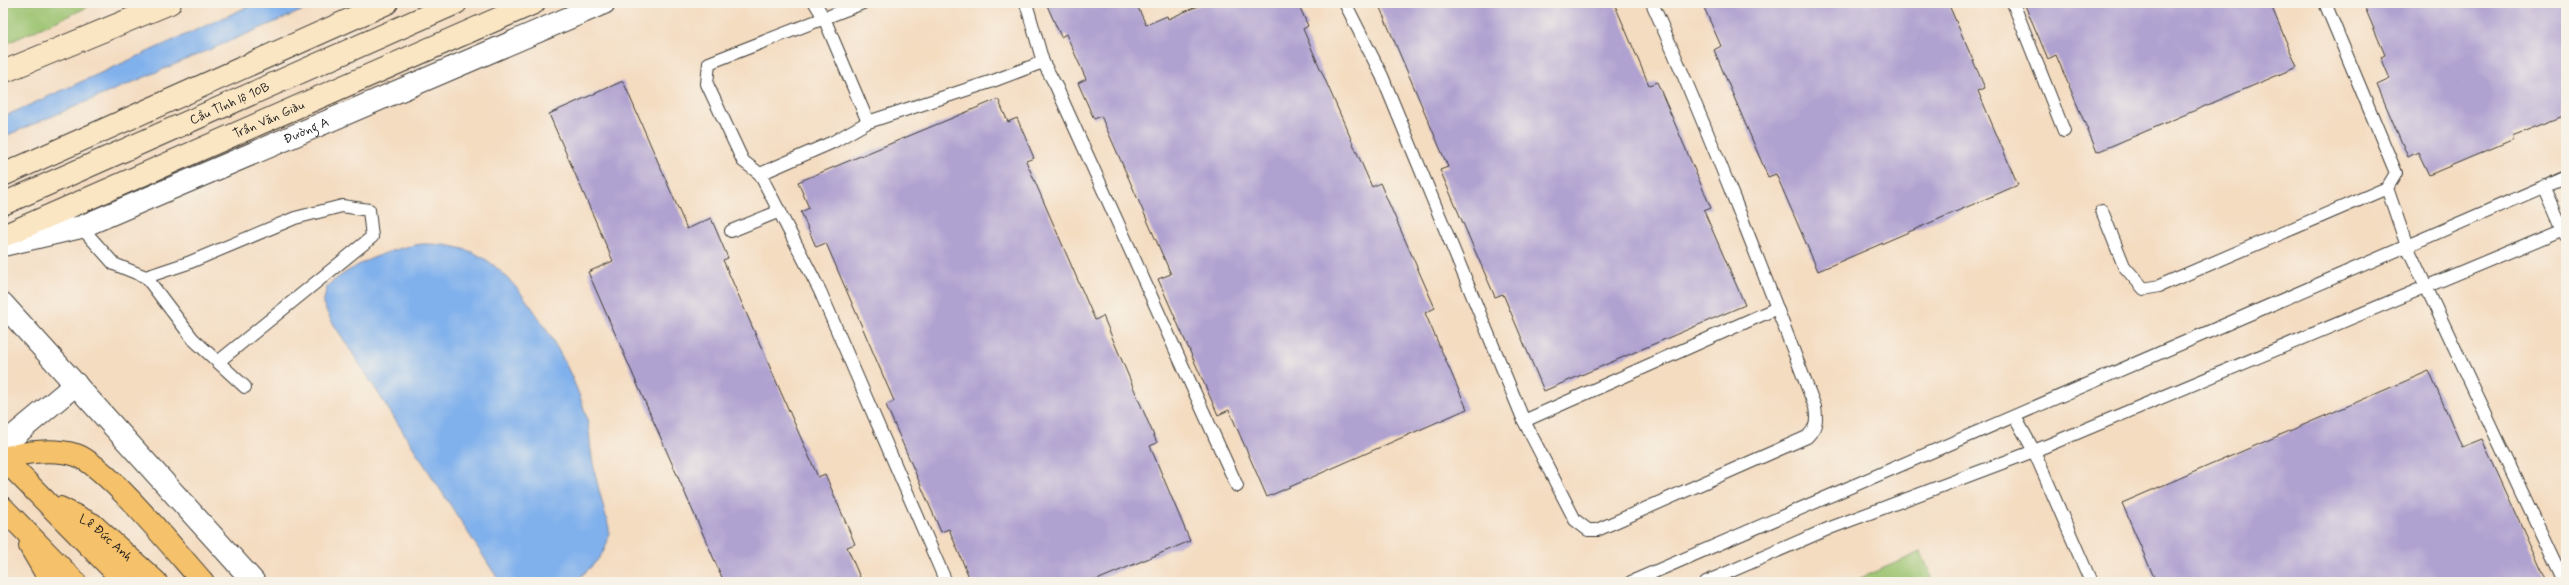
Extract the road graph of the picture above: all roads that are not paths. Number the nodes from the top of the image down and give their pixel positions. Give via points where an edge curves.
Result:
1 (170, 3) edge
2 (387, 3) edge
3 (456, 3) edge
4 (534, 3) edge
5 (604, 3) edge
6 (815, 3) edge
7 (863, 3) edge
8 (1026, 3) edge
9 (1345, 3) edge
10 (1652, 3) edge
11 (2013, 3) edge
12 (2325, 3) edge
13 (824, 18) junction
14 (1043, 62) junction
15 (3, 72) edge
16 (868, 122) junction
17 (2064, 131) dead end
18 (760, 174) junction
19 (3, 175) edge
20 (2566, 177) edge
21 (2544, 186) junction
22 (2387, 188) junction
23 (3, 204) edge
24 (780, 211) junction
25 (2102, 212) dead end
26 (81, 227) junction
27 (731, 231) dead end
28 (2565, 231) edge
29 (3, 236) edge
30 (3, 245) edge
31 (2407, 246) junction
32 (146, 277) junction
33 (2426, 288) junction
34 (3, 304) edge
35 (1777, 308) junction
36 (218, 362) junction
37 (76, 384) junction
38 (245, 387) dead end
39 (2015, 417) junction
40 (1524, 421) junction
41 (3, 445) edge
42 (2034, 451) junction
43 (3, 458) edge
44 (1237, 486) dead end
45 (49, 504) junction
46 (3, 508) edge
47 (23, 528) junction
48 (51, 582) edge
49 (75, 582) edge
50 (125, 582) edge
51 (156, 582) edge
52 (203, 582) edge
53 (254, 582) edge
54 (946, 582) edge
55 (1632, 582) edge
56 (1706, 582) edge
57 (2091, 582) edge
58 (2564, 582) edge

1 - 15 main road
2 - 19 main road, Cầu Tỉnh lộ 10B
3 - 23 main road, Cầu Tỉnh lộ 10B
4 - 29 main road, Trần Văn Giàu
5 - 26 street, Đường A
6 - 13 lane
7 - 13 lane
8 - 14 lane
9 - 40 lane via 1382,76
10 - 35 lane via 1689,86
11 - 17 lane
12 - 22 lane via 2396,173
13 - 16 lane
13 - 18 lane via 710,63 707,84 743,162
14 - 16 lane via 993,82
14 - 44 lane via 1172,339
16 - 18 lane via 833,142
18 - 24 lane
20 - 21 lane
21 - 28 lane
21 - 31 lane
22 - 25 lane via 2159,286 2144,289 2124,266
22 - 31 lane
24 - 27 lane
24 - 54 lane via 820,291
26 - 30 street, Đường A
26 - 32 lane via 114,264
28 - 33 lane
31 - 33 lane
31 - 39 lane
32 - 36 lane via 193,339
32 - 36 lane via 188,264 295,218 342,206 369,210 372,238
33 - 42 lane
33 - 58 lane
34 - 37 street
35 - 40 lane
35 - 40 lane via 1815,407 1817,420 1814,430 1807,437 1597,530 1588,530 1575,520 1562,498
36 - 38 lane
37 - 41 street
37 - 53 street
39 - 42 lane
39 - 55 lane
42 - 56 lane via 1830,528
42 - 57 lane
43 - 45 highway, Lê Đức Anh
43 - 52 highway via 30,451 56,452 76,455 100,469
45 - 50 highway, Lê Đức Anh
45 - 51 highway, Lê Đức Anh via 92,524
46 - 47 highway
47 - 48 highway via 42,570
47 - 49 highway

